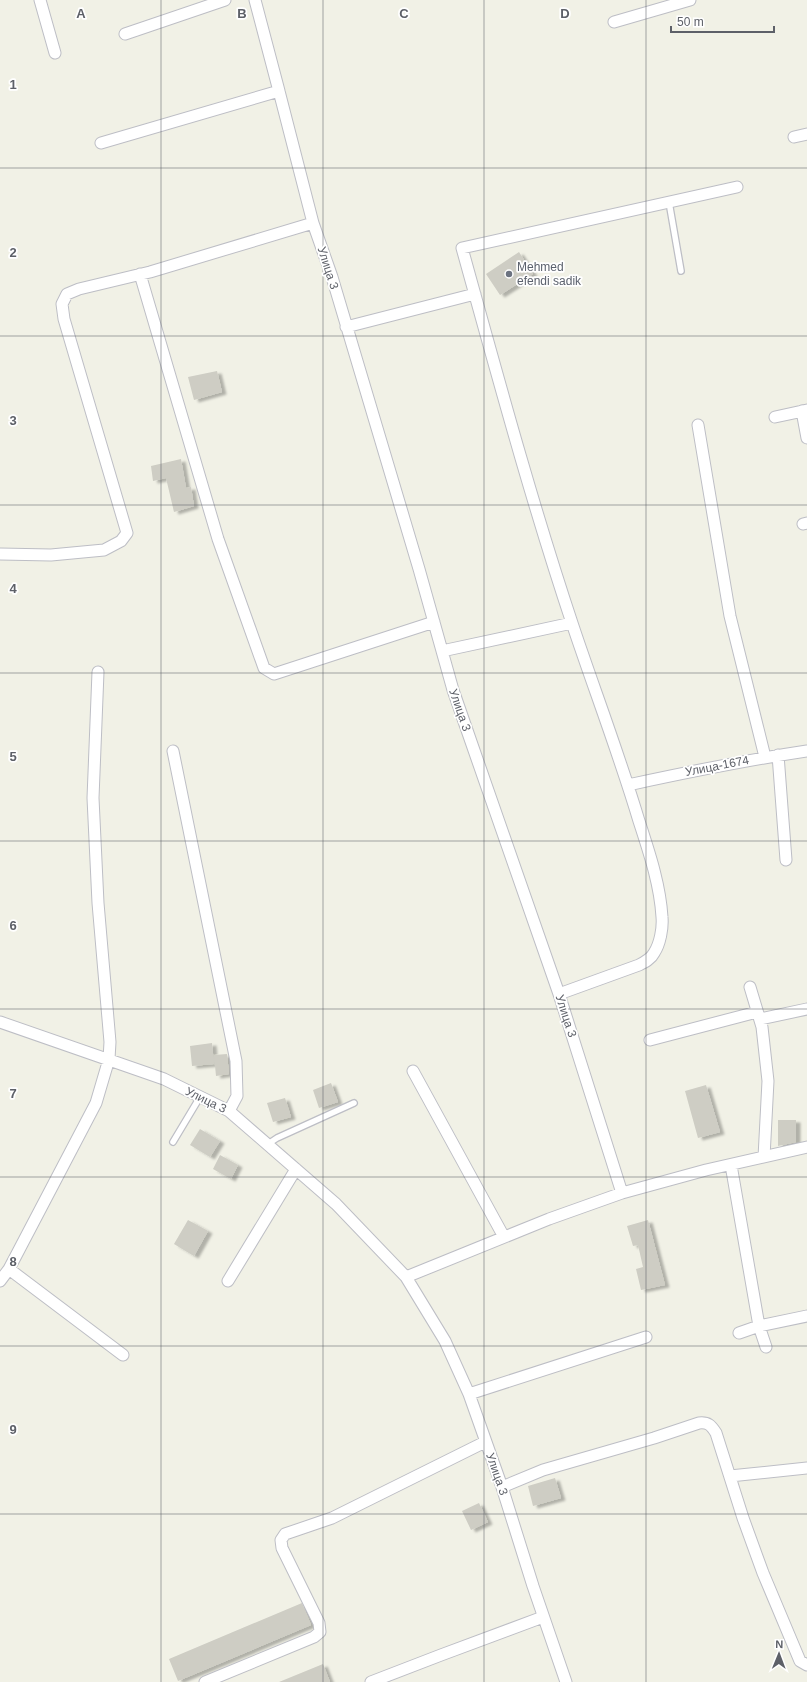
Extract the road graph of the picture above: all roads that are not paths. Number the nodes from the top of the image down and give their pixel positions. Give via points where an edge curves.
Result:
1 (40, 0) edge
2 (225, 0) edge
3 (255, 0) edge
4 (690, 0) edge
5 (614, 22) dead end
6 (125, 34) dead end
7 (55, 53) dead end
8 (279, 91) junction
9 (807, 134) edge
10 (794, 137) dead end
11 (101, 143) dead end
12 (737, 186) dead end
13 (669, 202) junction
14 (313, 223) junction
15 (681, 271) dead end
16 (140, 274) junction
17 (475, 294) junction
18 (346, 327) junction
19 (805, 411) edge
20 (775, 417) dead end
21 (698, 425) dead end
22 (807, 438) edge
23 (0, 554) edge
24 (434, 622) junction
25 (572, 623) junction
26 (442, 651) junction
27 (98, 672) dead end
28 (173, 751) dead end
29 (807, 751) edge
30 (778, 756) junction
31 (765, 757) junction
32 (628, 785) junction
33 (786, 860) dead end
34 (750, 987) dead end
35 (559, 994) junction
36 (807, 1009) edge
37 (758, 1015) junction
38 (0, 1022) edge
39 (650, 1040) dead end
40 (109, 1060) junction
41 (413, 1071) dead end
42 (200, 1097) junction
43 (354, 1103) dead end
44 (229, 1111) junction
45 (173, 1142) dead end
46 (268, 1144) junction
47 (807, 1147) edge
48 (764, 1157) junction
49 (730, 1165) junction
50 (296, 1169) junction
51 (622, 1193) junction
52 (504, 1237) junction
53 (9, 1269) junction
54 (406, 1277) junction
55 (0, 1281) edge
56 (228, 1281) dead end
57 (807, 1316) edge
58 (759, 1326) junction
59 (739, 1333) dead end
60 (646, 1338) dead end
61 (766, 1347) dead end
62 (123, 1355) dead end
63 (469, 1394) junction
64 (485, 1442) junction
65 (807, 1468) edge
66 (730, 1476) junction
67 (502, 1487) junction
68 (543, 1617) junction
69 (807, 1665) edge
70 (205, 1682) edge
71 (371, 1682) edge
72 (566, 1682) edge

1 - 7 street
2 - 6 street
3 - 8 street, Улица 3
4 - 5 street
8 - 11 street
8 - 14 street, Улица 3
9 - 10 street
12 - 13 street
13 - 15 lane
13 - 17 street via 462,248
14 - 16 street
14 - 18 street, Улица 3
16 - 23 street via 79,289 67,294 62,304 64,319 127,533 121,541 104,550 51,555
16 - 24 street via 218,539 264,668 274,674
17 - 18 street
17 - 25 street via 505,403
18 - 24 street, Улица 3
19 - 20 street
19 - 22 street
21 - 31 street via 729,610
24 - 26 street, Улица 3
25 - 26 street
25 - 32 street
26 - 35 street, Улица 3 via 453,690
27 - 40 street via 93,798 98,903 110,1042
28 - 44 street via 236,1061 237,1096
29 - 30 street, Улица-1674
30 - 31 street, Улица-1674
30 - 33 street
31 - 32 street, Улица-1674
32 - 35 street via 658,889 663,919 658,944 654,953 639,965
34 - 37 street
35 - 51 street, Улица 3
36 - 37 street
37 - 39 street
37 - 48 street via 762,1027 768,1081
38 - 40 street, Улица 3
40 - 42 street, Улица 3 via 164,1079
40 - 53 street via 96,1103
41 - 52 street
42 - 44 street, Улица 3
42 - 45 lane
43 - 46 lane
44 - 46 street, Улица 3
46 - 50 street, Улица 3
47 - 48 street
48 - 49 street
49 - 51 street
49 - 58 street
50 - 54 street, Улица 3 via 336,1204
50 - 56 street
51 - 52 street
52 - 54 street
53 - 55 street
53 - 62 street
54 - 63 street, Улица 3 via 445,1341
57 - 58 street
58 - 59 street
58 - 61 street
60 - 63 street
63 - 64 street, Улица 3
64 - 67 street, Улица 3
64 - 70 street via 332,1518 285,1534 281,1540 282,1548 319,1623 320,1632 314,1637
65 - 66 street
66 - 67 street via 713,1428 705,1422 543,1470
66 - 69 street via 766,1580 800,1661
67 - 68 street, Улица 3
68 - 71 street
68 - 72 street, Улица 3

